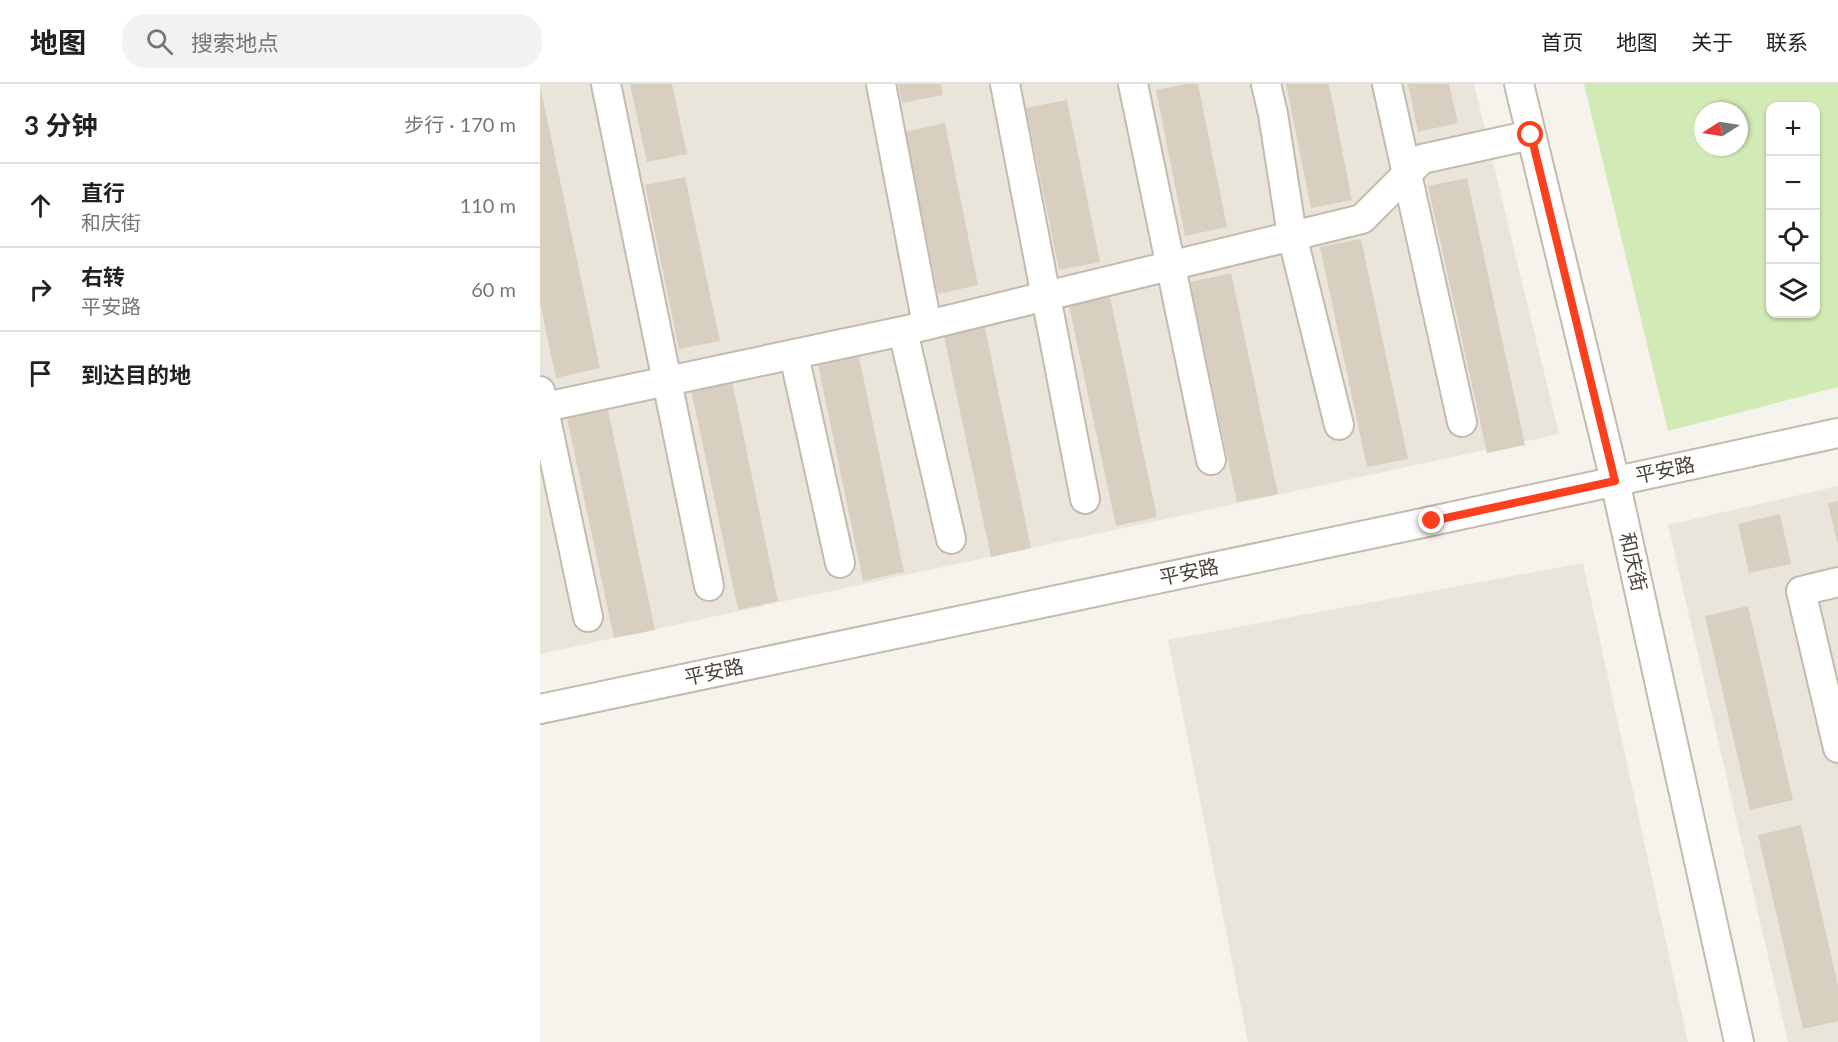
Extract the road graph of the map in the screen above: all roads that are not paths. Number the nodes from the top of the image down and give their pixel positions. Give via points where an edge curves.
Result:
1 (606, 84) edge
2 (881, 84) edge
3 (1005, 84) edge
4 (1133, 84) edge
5 (1266, 84) edge
6 (1387, 84) edge
7 (1519, 84) edge
8 (1531, 135) junction
9 (1408, 174) junction
10 (1292, 236) junction
11 (1170, 265) junction
12 (1046, 296) junction
13 (915, 328) junction
14 (794, 355) junction
15 (668, 382) junction
16 (541, 402) edge
17 (1462, 422) dead end
18 (1339, 425) dead end
19 (1838, 433) edge
20 (1211, 460) dead end
21 (1615, 481) junction
22 (1085, 499) dead end
23 (951, 539) dead end
24 (840, 563) dead end
25 (1838, 582) edge
26 (709, 586) dead end
27 (588, 617) dead end
28 (540, 709) edge
29 (1838, 748) edge
30 (1739, 1042) edge

1 - 15 street
2 - 13 street
3 - 12 street
4 - 11 street
5 - 10 street
6 - 9 street
7 - 8 street, 和庆街
8 - 9 street via 1422,159
8 - 21 street, 和庆街
9 - 10 street via 1362,219
9 - 17 street
10 - 11 street
10 - 18 street
11 - 12 street
11 - 20 street
12 - 13 street
12 - 22 street
13 - 14 street
13 - 23 street
14 - 15 street
14 - 24 street
15 - 16 street
15 - 26 street
16 - 27 street
19 - 21 street, 平安路
21 - 28 street, 平安路
21 - 30 street, 和庆街
25 - 29 street via 1801,591

